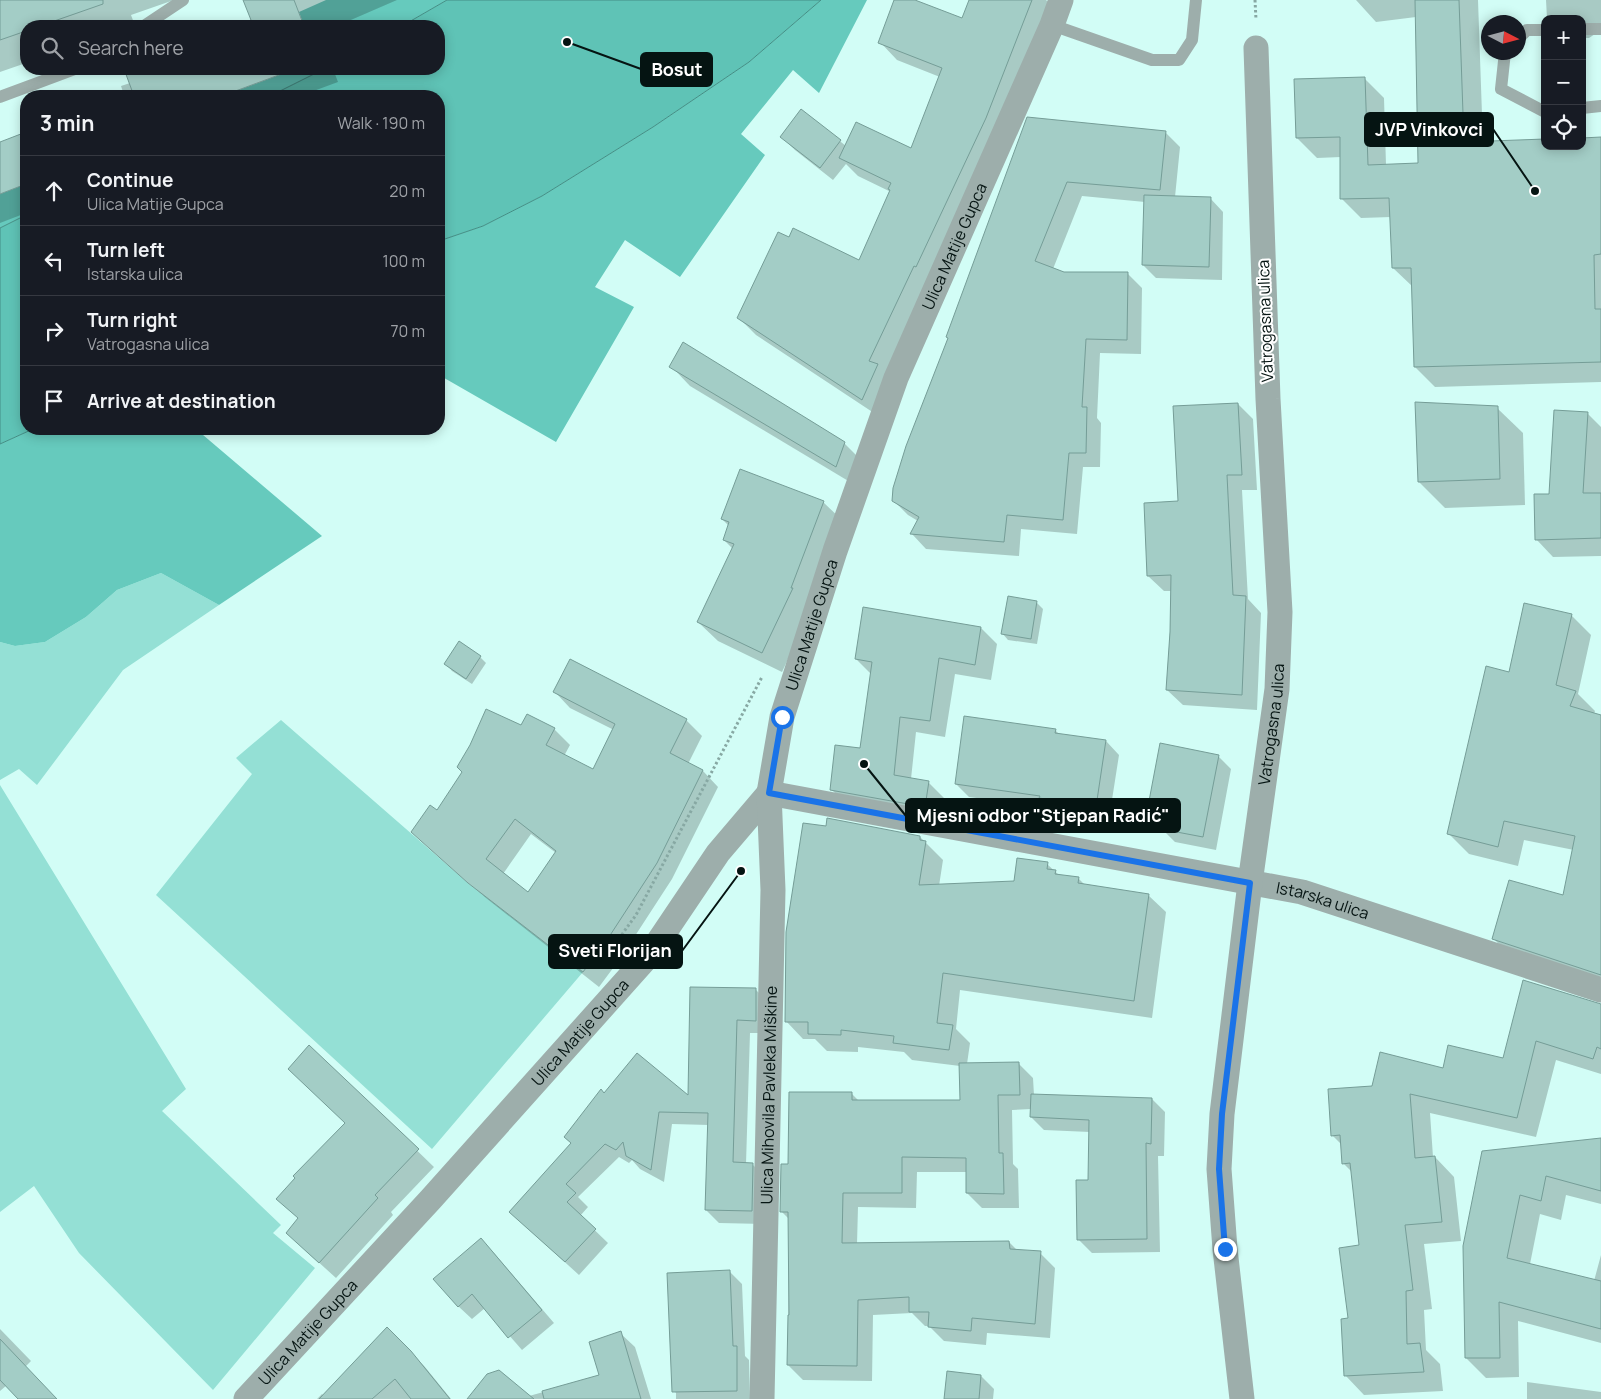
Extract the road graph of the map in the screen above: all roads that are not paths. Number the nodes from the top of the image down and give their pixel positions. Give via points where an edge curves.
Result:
1 (183, 0) edge
2 (1061, 0) edge
3 (1196, 0) edge
4 (153, 20) edge
5 (1052, 25) junction
6 (1586, 29) edge
7 (1601, 29) edge
8 (1541, 30) edge
9 (1526, 32) edge
10 (1256, 48) dead end
11 (1504, 60) edge
12 (59, 75) edge
13 (20, 90) edge
14 (21, 90) edge
15 (0, 98) edge
16 (1601, 106) edge
17 (1586, 108) edge
18 (1541, 110) edge
19 (769, 793) junction
20 (1250, 883) junction
21 (1601, 990) edge
22 (246, 1399) edge
23 (762, 1399) edge
24 (1242, 1399) edge

1 - 4 lane
2 - 5 street, Ulica Matije Gupca
3 - 5 lane via 1192,40 1179,60 1152,60
5 - 19 street, Ulica Matije Gupca via 896,378 835,551 782,717
6 - 7 lane
8 - 9 lane
10 - 20 street, Vatrogasna ulica via 1268,399 1280,612 1276,689
11 - 18 lane via 1501,89
12 - 14 lane
13 - 15 lane
16 - 17 lane
19 - 20 street, Istarska ulica
19 - 22 street, Ulica Matije Gupca via 718,853 650,954 431,1199
19 - 23 street, Ulica Mihovila Pavleka Miškine via 773,900
20 - 21 street, Istarska ulica via 1302,892
20 - 24 street, Vatrogasna ulica via 1222,1114 1219,1169

